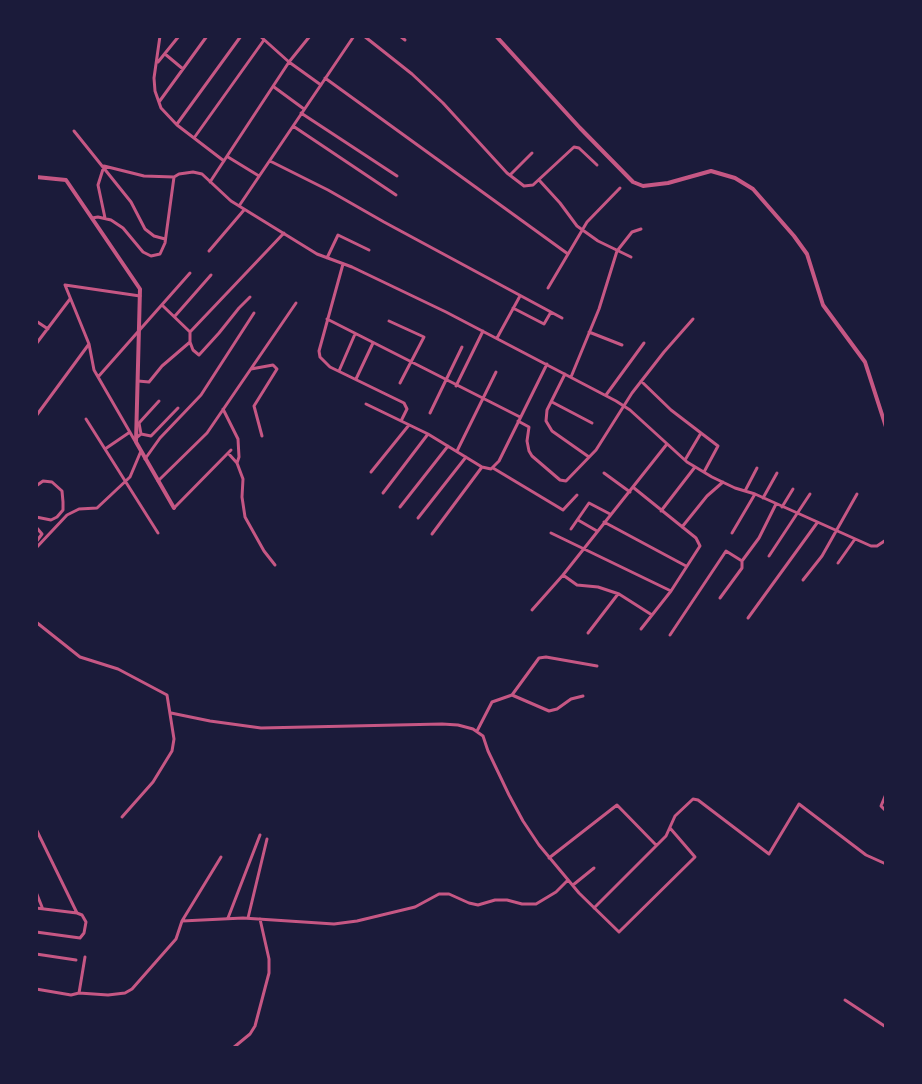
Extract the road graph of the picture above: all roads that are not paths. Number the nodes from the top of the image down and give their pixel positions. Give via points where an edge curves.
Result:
1 (160, 36) edge
2 (179, 36) edge
3 (207, 36) edge
4 (241, 36) edge
5 (260, 36) edge
6 (310, 36) edge
7 (354, 36) edge
8 (364, 36) edge
9 (400, 36) edge
10 (496, 36) edge
11 (264, 40) junction
12 (405, 40) dead end
13 (165, 54) junction
14 (289, 62) junction
15 (157, 63) junction
16 (183, 69) junction
17 (325, 78) junction
18 (321, 85) junction
19 (273, 87) junction
20 (159, 102) junction
21 (304, 109) junction
22 (301, 113) junction
23 (177, 125) junction
24 (293, 126) junction
25 (74, 131) dead end
26 (194, 138) junction
27 (532, 153) dead end
28 (227, 156) junction
29 (224, 161) junction
30 (270, 161) junction
31 (597, 165) dead end
32 (104, 166) junction
33 (259, 176) junction
34 (397, 176) dead end
35 (510, 176) junction
36 (36, 177) edge
37 (174, 177) junction
38 (538, 180) junction
39 (210, 182) junction
40 (620, 188) dead end
41 (396, 195) dead end
42 (239, 206) junction
43 (244, 210) junction
44 (91, 218) junction
45 (105, 218) junction
46 (641, 229) dead end
47 (582, 230) junction
48 (284, 233) junction
49 (165, 239) junction
50 (369, 250) dead end
51 (209, 251) dead end
52 (617, 251) junction
53 (568, 254) junction
54 (631, 257) dead end
55 (327, 258) junction
56 (344, 264) junction
57 (190, 273) dead end
58 (211, 275) dead end
59 (548, 288) dead end
60 (140, 296) junction
61 (520, 296) junction
62 (250, 297) dead end
63 (70, 299) junction
64 (296, 303) dead end
65 (163, 306) junction
66 (513, 308) junction
67 (551, 312) junction
68 (254, 313) dead end
69 (175, 316) junction
70 (562, 318) dead end
71 (327, 320) junction
72 (693, 320) dead end
73 (36, 321) edge
74 (389, 321) dead end
75 (48, 329) junction
76 (483, 331) junction
77 (139, 332) junction
78 (190, 332) junction
79 (589, 332) junction
80 (355, 334) junction
81 (497, 338) junction
82 (190, 342) junction
83 (373, 343) junction
84 (644, 343) dead end
85 (36, 344) edge
86 (89, 344) junction
87 (622, 345) dead end
88 (462, 347) dead end
89 (411, 363) junction
90 (547, 364) junction
91 (251, 369) junction
92 (339, 371) junction
93 (496, 372) dead end
94 (565, 374) junction
95 (98, 377) junction
96 (571, 377) junction
97 (356, 379) junction
98 (138, 381) junction
99 (446, 381) junction
100 (641, 381) junction
101 (400, 383) dead end
102 (456, 386) junction
103 (606, 396) junction
104 (483, 400) junction
105 (159, 401) dead end
106 (551, 402) junction
107 (366, 404) dead end
108 (623, 405) junction
109 (178, 408) dead end
110 (223, 409) junction
111 (430, 413) dead end
112 (36, 416) edge
113 (87, 419) dead end
114 (519, 419) junction
115 (401, 421) junction
116 (592, 423) dead end
117 (409, 425) junction
118 (886, 427) edge
119 (130, 432) junction
120 (701, 433) junction
121 (141, 434) junction
122 (429, 434) junction
123 (262, 436) dead end
124 (136, 440) junction
125 (667, 444) junction
126 (448, 446) junction
127 (105, 449) junction
128 (141, 451) junction
129 (457, 451) junction
130 (466, 457) junction
131 (589, 457) junction
132 (145, 459) junction
133 (685, 460) junction
134 (237, 463) junction
135 (482, 467) junction
136 (695, 467) junction
137 (493, 468) junction
138 (757, 468) dead end
139 (371, 472) dead end
140 (704, 472) junction
141 (604, 473) dead end
142 (777, 473) dead end
143 (125, 481) junction
144 (158, 481) junction
145 (723, 482) junction
146 (36, 486) edge
147 (634, 488) junction
148 (792, 489) dead end
149 (745, 491) junction
150 (630, 492) junction
151 (383, 493) dead end
152 (755, 494) junction
153 (810, 494) dead end
154 (857, 494) dead end
155 (577, 495) dead end
156 (763, 498) junction
157 (776, 504) junction
158 (400, 507) dead end
159 (782, 507) junction
160 (174, 508) joint
161 (661, 511) junction
162 (797, 514) junction
163 (610, 515) junction
164 (36, 517) edge
165 (417, 518) dead end
166 (578, 519) junction
167 (604, 522) junction
168 (817, 523) junction
169 (36, 527) edge
170 (682, 527) junction
171 (571, 529) dead end
172 (836, 530) junction
173 (597, 531) junction
174 (158, 533) dead end
175 (551, 533) dead end
176 (732, 533) dead end
177 (432, 534) dead end
178 (855, 538) junction
179 (886, 540) edge
180 (36, 542) edge
181 (36, 548) edge
182 (584, 549) junction
183 (769, 556) dead end
184 (742, 561) junction
185 (838, 562) dead end
186 (275, 565) dead end
187 (686, 566) junction
188 (563, 575) junction
189 (803, 580) dead end
190 (671, 591) junction
191 (619, 594) junction
192 (720, 598) dead end
193 (532, 610) dead end
194 (652, 615) junction
195 (748, 618) dead end
196 (36, 622) edge
197 (641, 629) dead end
198 (588, 633) dead end
199 (670, 635) dead end
200 (597, 666) dead end
201 (512, 695) junction
202 (583, 696) dead end
203 (171, 713) junction
204 (477, 731) junction
205 (886, 794) edge
206 (886, 811) edge
207 (122, 817) dead end
208 (670, 828) junction
209 (36, 829) edge
210 (260, 835) dead end
211 (267, 839) dead end
212 (656, 845) junction
213 (221, 857) dead end
214 (549, 858) junction
215 (886, 864) edge
216 (594, 868) dead end
217 (568, 880) junction
218 (573, 885) junction
219 (36, 892) edge
220 (36, 908) edge
221 (594, 908) junction
222 (42, 909) junction
223 (77, 913) junction
224 (228, 918) junction
225 (249, 918) junction
226 (260, 919) junction
227 (182, 921) junction
228 (36, 932) edge
229 (36, 954) edge
230 (86, 957) dead end
231 (76, 960) dead end
232 (36, 989) edge
233 (79, 993) junction
234 (845, 1000) dead end
235 (886, 1027) edge
236 (233, 1048) edge

1 - 15 street
2 - 13 street
3 - 16 street
4 - 23 street
5 - 11 street
6 - 14 street
7 - 17 street
8 - 35 street via 443,103
9 - 12 street
10 - 118 street via 633,182 643,186 668,183 711,171 735,178 753,189 807,254 823,305 865,362
11 - 14 street
11 - 26 street
13 - 15 street
13 - 16 street
14 - 18 street
14 - 19 street
15 - 20 street via 154,78
16 - 20 street
17 - 18 street
17 - 53 street
18 - 21 street
19 - 21 street
19 - 28 street
20 - 23 street
21 - 22 street
22 - 24 street
22 - 34 street
23 - 26 street
24 - 30 street
24 - 41 street
25 - 32 street
26 - 29 street
27 - 35 street
28 - 29 street
28 - 33 street
29 - 39 street
30 - 33 street
30 - 61 street
31 - 38 street via 574,147
32 - 37 street via 144,176
32 - 45 street via 99,185
32 - 49 street via 131,202 145,230
33 - 42 street
35 - 38 street via 524,186
36 - 44 street via 66,180
37 - 39 street via 194,172
37 - 49 street
38 - 47 street
39 - 42 street
40 - 47 street
42 - 43 street
43 - 48 street
43 - 51 street
44 - 45 street
44 - 60 street via 140,289
45 - 49 street via 123,228 151,256 160,254
46 - 52 street via 632,232
47 - 52 street
47 - 53 street
48 - 55 street
48 - 78 street
50 - 55 street via 338,235
52 - 54 street
52 - 79 street
53 - 59 street
55 - 56 street
56 - 71 street
56 - 76 street
57 - 65 street
58 - 69 street
60 - 63 street via 65,285
60 - 77 street
61 - 66 street
61 - 67 street
62 - 82 street via 199,355
63 - 75 street
63 - 86 street
64 - 91 street
65 - 69 street
65 - 77 street
66 - 67 street via 544,324
66 - 81 street
67 - 70 street
68 - 132 street via 201,395
69 - 78 street
71 - 80 street
71 - 92 street via 320,354 326,364
72 - 100 street
73 - 75 street
74 - 89 street via 424,337
75 - 85 street
76 - 81 street
76 - 102 street
77 - 95 street
77 - 98 street
78 - 82 street
79 - 87 street
79 - 96 street
80 - 83 street
80 - 92 street
81 - 90 street
82 - 98 street via 149,382
83 - 89 street
83 - 97 street
84 - 103 street
86 - 95 street
86 - 112 street
88 - 99 street
89 - 99 street
89 - 101 street
90 - 94 street
90 - 114 street
91 - 110 street
91 - 123 street via 277,369 254,406
92 - 97 street
93 - 104 street
94 - 96 street
94 - 106 street
95 - 119 street
96 - 103 street
97 - 115 street via 404,403 407,409
98 - 124 street
99 - 102 street
99 - 111 street
100 - 108 street
100 - 120 street
102 - 104 street
103 - 108 street
104 - 114 street
104 - 129 street
105 - 121 street via 139,423
106 - 116 street
106 - 131 street via 548,426
107 - 115 street
108 - 125 street
108 - 131 street
109 - 121 street via 152,436
110 - 134 street via 238,439
110 - 144 street via 207,433
113 - 127 street
114 - 131 street via 529,427 529,451 560,480 566,481
114 - 137 street
115 - 117 street
117 - 122 street
117 - 139 street
119 - 124 street
119 - 127 street
120 - 133 street
120 - 140 street via 718,446
121 - 124 street
122 - 126 street
122 - 151 street
124 - 128 street
125 - 133 street
125 - 147 street
126 - 129 street
126 - 158 street
127 - 143 street
128 - 132 street
128 - 143 street
129 - 130 street
130 - 135 street
130 - 165 street
132 - 144 street
133 - 136 street
134 - 160 street via 230,452
134 - 186 street via 243,479 245,517
135 - 137 street
135 - 177 street
136 - 140 street
136 - 161 street
137 - 155 street via 563,510
138 - 149 street
140 - 145 street
141 - 150 street
142 - 156 street
143 - 174 street
143 - 181 street via 98,508 79,509 67,515
144 - 160 street
145 - 149 street
145 - 170 street
146 - 164 street via 52,482 62,491 63,510 51,520
147 - 150 street
147 - 161 street
148 - 159 street
149 - 152 street
150 - 163 street
152 - 156 street
152 - 176 street
153 - 162 street
154 - 172 street
156 - 157 street
157 - 159 street
157 - 184 street
159 - 162 street
161 - 170 street
162 - 168 street
162 - 183 street
163 - 166 street via 590,503
163 - 167 street
166 - 171 street
166 - 173 street
167 - 173 street
167 - 187 street
168 - 172 street
168 - 195 street
169 - 180 street via 42,534
170 - 187 street via 700,544
172 - 178 street
172 - 189 street
173 - 182 street
175 - 182 street
178 - 179 street via 874,546
178 - 185 street
182 - 188 street
182 - 190 street
184 - 192 street via 742,568
184 - 199 street via 726,551
187 - 190 street
188 - 191 street via 577,585
188 - 193 street
190 - 194 street
191 - 194 street
191 - 198 street
194 - 197 street
196 - 203 street via 80,657 118,669 167,695
200 - 201 street via 539,658
201 - 202 street via 549,711
201 - 204 street via 492,702
203 - 204 street via 261,728 442,724
203 - 207 street via 172,751 153,782
204 - 214 street via 483,736 523,821
205 - 206 street via 881,806
208 - 212 street
208 - 215 street via 675,816 695,799 769,854 799,804 866,855
208 - 221 street via 695,857 619,932
209 - 223 street
210 - 224 street
211 - 225 street
212 - 214 street via 617,805
212 - 221 street
213 - 227 street
214 - 217 street
216 - 218 street
217 - 218 street
217 - 226 street via 536,904 495,900 478,905 439,894 415,907 357,921 334,924
218 - 221 street
219 - 222 street
220 - 222 street
222 - 223 street
223 - 228 street via 86,922 80,938
224 - 225 street
224 - 227 street
225 - 226 street
226 - 236 street via 269,973 255,1026
227 - 233 street via 176,939 132,989 108,995
229 - 231 street
230 - 233 street
232 - 233 street
234 - 235 street

